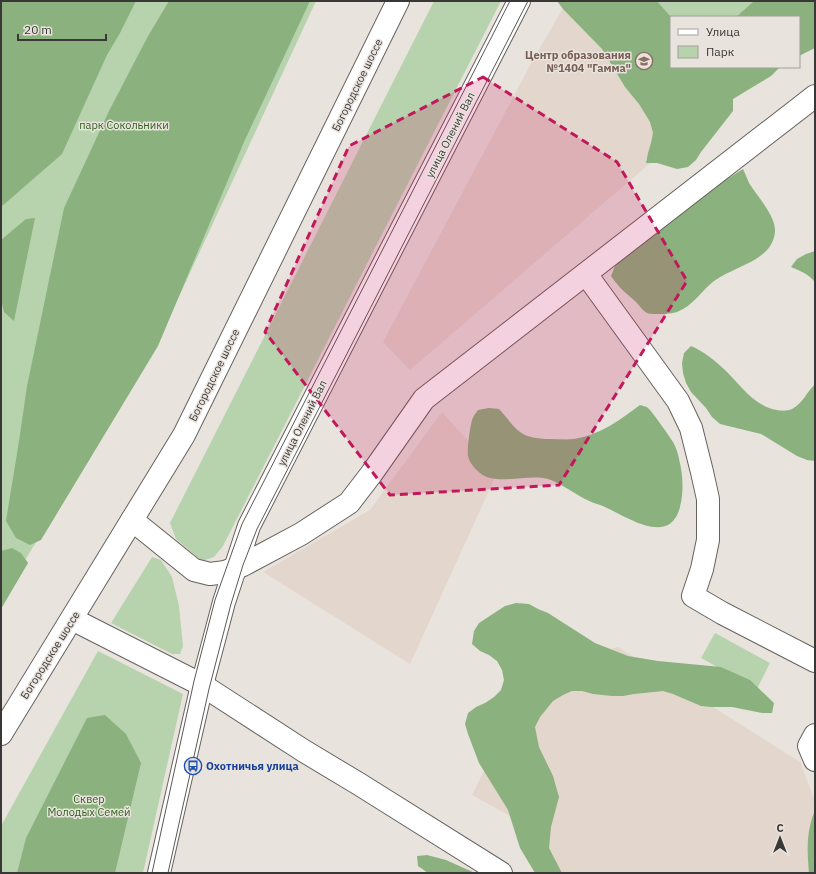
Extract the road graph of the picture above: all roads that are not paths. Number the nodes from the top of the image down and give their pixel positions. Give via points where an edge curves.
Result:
1 (398, 1) edge
2 (519, 1) edge
3 (815, 96) edge
4 (586, 274) junction
5 (132, 520) junction
6 (235, 569) junction
7 (72, 619) junction
8 (815, 661) edge
9 (202, 685) junction
10 (1, 734) edge
11 (815, 735) edge
12 (815, 760) edge
13 (159, 873) edge
14 (501, 873) edge

1 - 5 street, Богородское шоссе via 184,435
2 - 6 street, улица Олений Вал via 250,526
3 - 4 street
4 - 6 street via 424,399 349,503 301,534
4 - 8 street via 678,401 691,428 708,500 708,540 693,596
5 - 6 street via 194,570 210,574
5 - 7 street, Богородское шоссе
6 - 9 street, улица Олений Вал
7 - 9 street
7 - 10 street, Богородское шоссе
9 - 13 street, улица Олений Вал
9 - 14 street
11 - 12 street via 809,746

